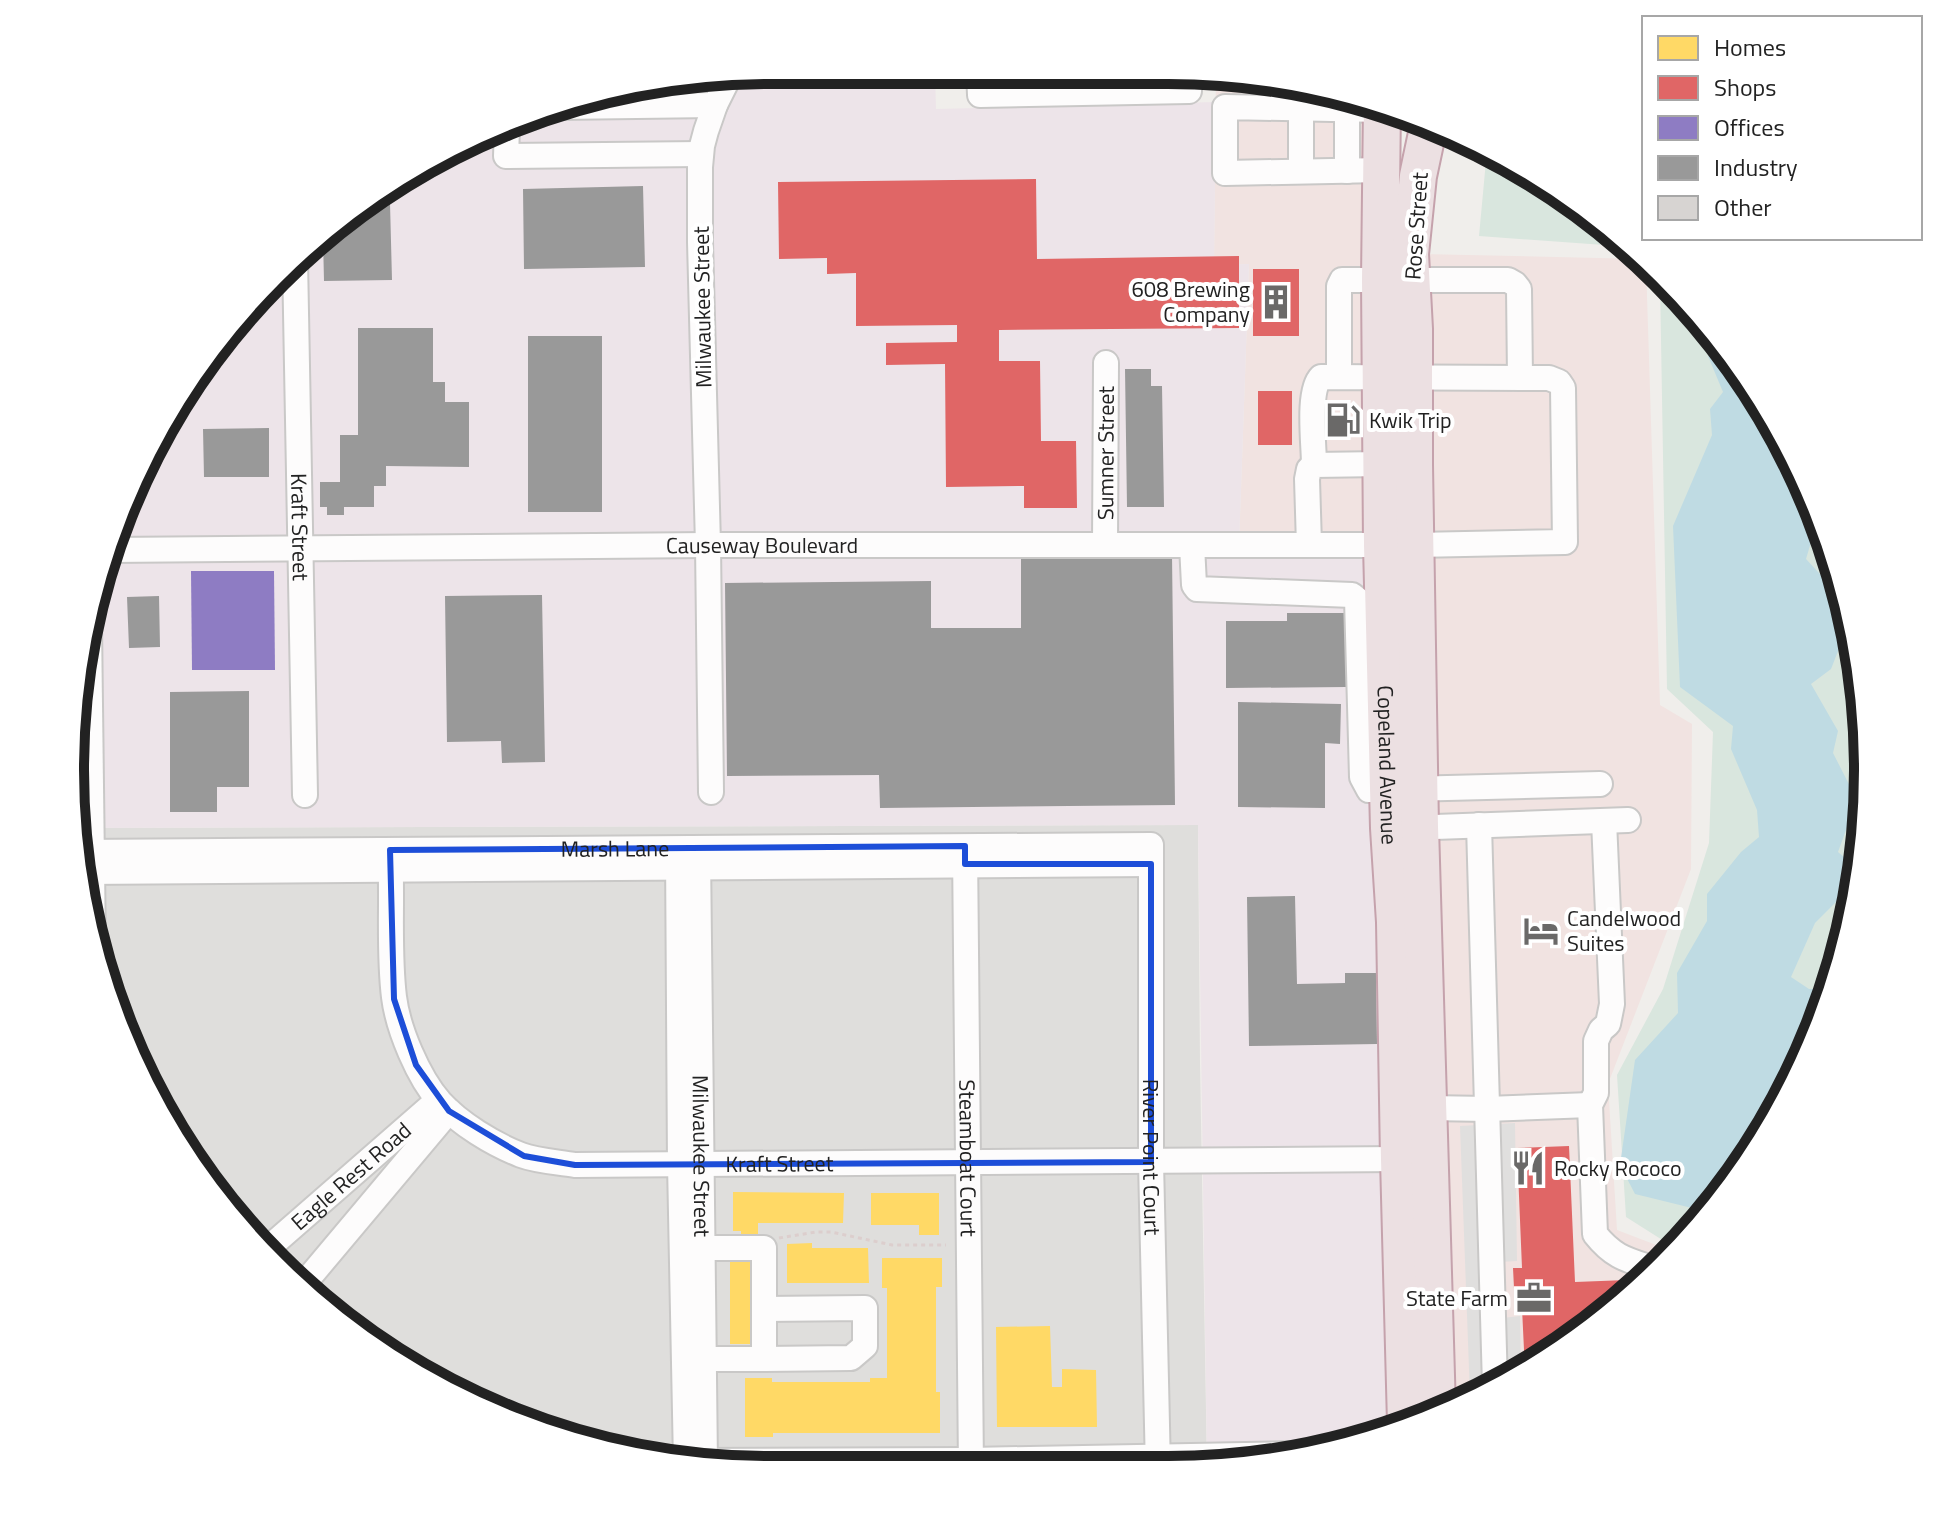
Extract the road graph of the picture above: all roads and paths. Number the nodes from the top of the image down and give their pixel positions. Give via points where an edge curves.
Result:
1 (980, 84) edge
2 (1189, 84) edge
3 (725, 85) edge
4 (715, 105) junction
5 (594, 107) edge
6 (1350, 108) edge
7 (1301, 109) junction
8 (1370, 114) edge
9 (1427, 134) edge
10 (507, 136) edge
11 (701, 154) junction
12 (1301, 171) junction
13 (1364, 171) junction
14 (295, 275) edge
15 (1396, 280) junction
16 (1414, 329) joint
17 (1106, 363) dead end
18 (1339, 377) junction
19 (1398, 378) junction
20 (1520, 378) junction
21 (1382, 464) junction
22 (1314, 465) junction
23 (708, 545) junction
24 (1105, 545) junction
25 (1192, 545) junction
26 (1309, 545) junction
27 (1399, 545) junction
28 (301, 548) junction
29 (120, 550) edge
30 (88, 694) edge
31 (1600, 784) dead end
32 (1404, 790) junction
33 (711, 792) dead end
34 (305, 795) dead end
35 (1479, 825) junction
36 (1404, 828) junction
37 (87, 835) edge
38 (1151, 854) joint
39 (965, 855) junction
40 (689, 858) junction
41 (391, 859) junction
42 (90, 862) edge
43 (1396, 987) junction
44 (443, 1105) junction
45 (1590, 1105) junction
46 (1429, 1108) junction
47 (1487, 1109) junction
48 (1399, 1159) junction
49 (1151, 1162) junction
50 (967, 1163) junction
51 (690, 1164) junction
52 (778, 1238) dead end
53 (274, 1243) edge
54 (946, 1245) dead end
55 (702, 1248) junction
56 (1643, 1265) edge
57 (309, 1277) edge
58 (764, 1309) junction
59 (703, 1359) junction
60 (764, 1359) junction
61 (1495, 1373) edge
62 (1437, 1401) edge
63 (1406, 1414) edge
64 (696, 1452) edge
65 (697, 1452) edge
66 (970, 1456) edge
67 (1158, 1456) edge

1 - 2 street via 980,95 1189,91
3 - 4 street, Milwaukee Street
4 - 5 street
4 - 11 street, Milwaukee Street
6 - 7 street
7 - 12 street
7 - 12 street via 1225,107 1225,173
8 - 13 highway, Copeland Avenue
9 - 15 highway, Rose Street via 1410,254
10 - 11 street via 506,156
11 - 23 street, Milwaukee Street
12 - 13 street
13 - 15 highway, Copeland Avenue
14 - 28 street, Kraft Street
15 - 16 highway, Rose Street
15 - 18 street via 1342,280
15 - 19 highway, Copeland Avenue
15 - 20 street via 1515,284
16 - 19 highway, Copeland Avenue
17 - 24 street, Sumner Street
18 - 19 street
18 - 22 street via 1321,377 1315,384
19 - 20 street
19 - 21 highway, Copeland Avenue
19 - 27 highway, Copeland Avenue
20 - 27 street, Causeway Boulevard via 1549,378 1563,388 1565,542
21 - 22 street
21 - 27 highway, Copeland Avenue
22 - 26 street via 1307,479
23 - 24 street, Causeway Boulevard
23 - 28 street, Causeway Boulevard
23 - 33 street, Milwaukee Street
24 - 25 street, Causeway Boulevard
25 - 26 street, Causeway Boulevard
25 - 32 street via 1197,589 1357,599 1362,777 1369,790
26 - 27 street, Causeway Boulevard
27 - 32 highway, Copeland Avenue
28 - 29 street, Causeway Boulevard
28 - 34 street, Kraft Street
30 - 37 street
31 - 32 street
32 - 36 highway, Copeland Avenue
35 - 36 street
35 - 45 street via 1616,820 1612,1004 1608,1024 1596,1041 1596,1093
35 - 47 street
36 - 43 highway, Copeland Avenue via 1395,922
36 - 46 highway, Copeland Avenue
38 - 39 street, Marsh Lane
38 - 49 street, River Point Court
39 - 40 street, Marsh Lane
39 - 50 street, Steamboat Court
40 - 41 street, Marsh Lane
40 - 51 street, Milwaukee Street
41 - 42 street, Marsh Lane
41 - 44 street, Kraft Street via 394,999 416,1065
43 - 46 highway via 1407,1009 1412,1092
43 - 48 highway, Copeland Avenue
44 - 51 street, Kraft Street via 488,1139 524,1156 575,1165
44 - 53 street, Eagle Rest Road
44 - 57 street, Eagle Rest Road
45 - 47 street
45 - 56 street via 1595,1234 1617,1256
46 - 47 street
46 - 62 highway, Copeland Avenue
47 - 61 street
48 - 49 street, Kraft Street
48 - 63 highway, Copeland Avenue
49 - 50 street, Kraft Street
49 - 67 street, River Point Court
50 - 51 street, Kraft Street
50 - 66 street, Steamboat Court
51 - 55 street, Milwaukee Street
51 - 64 street, Milwaukee Street
52 - 54 path via 831,1232 892,1245
55 - 58 street via 764,1248
55 - 59 street, Milwaukee Street
58 - 60 street
58 - 60 street via 865,1308 865,1346 851,1358
59 - 60 street
59 - 65 street, Milwaukee Street

